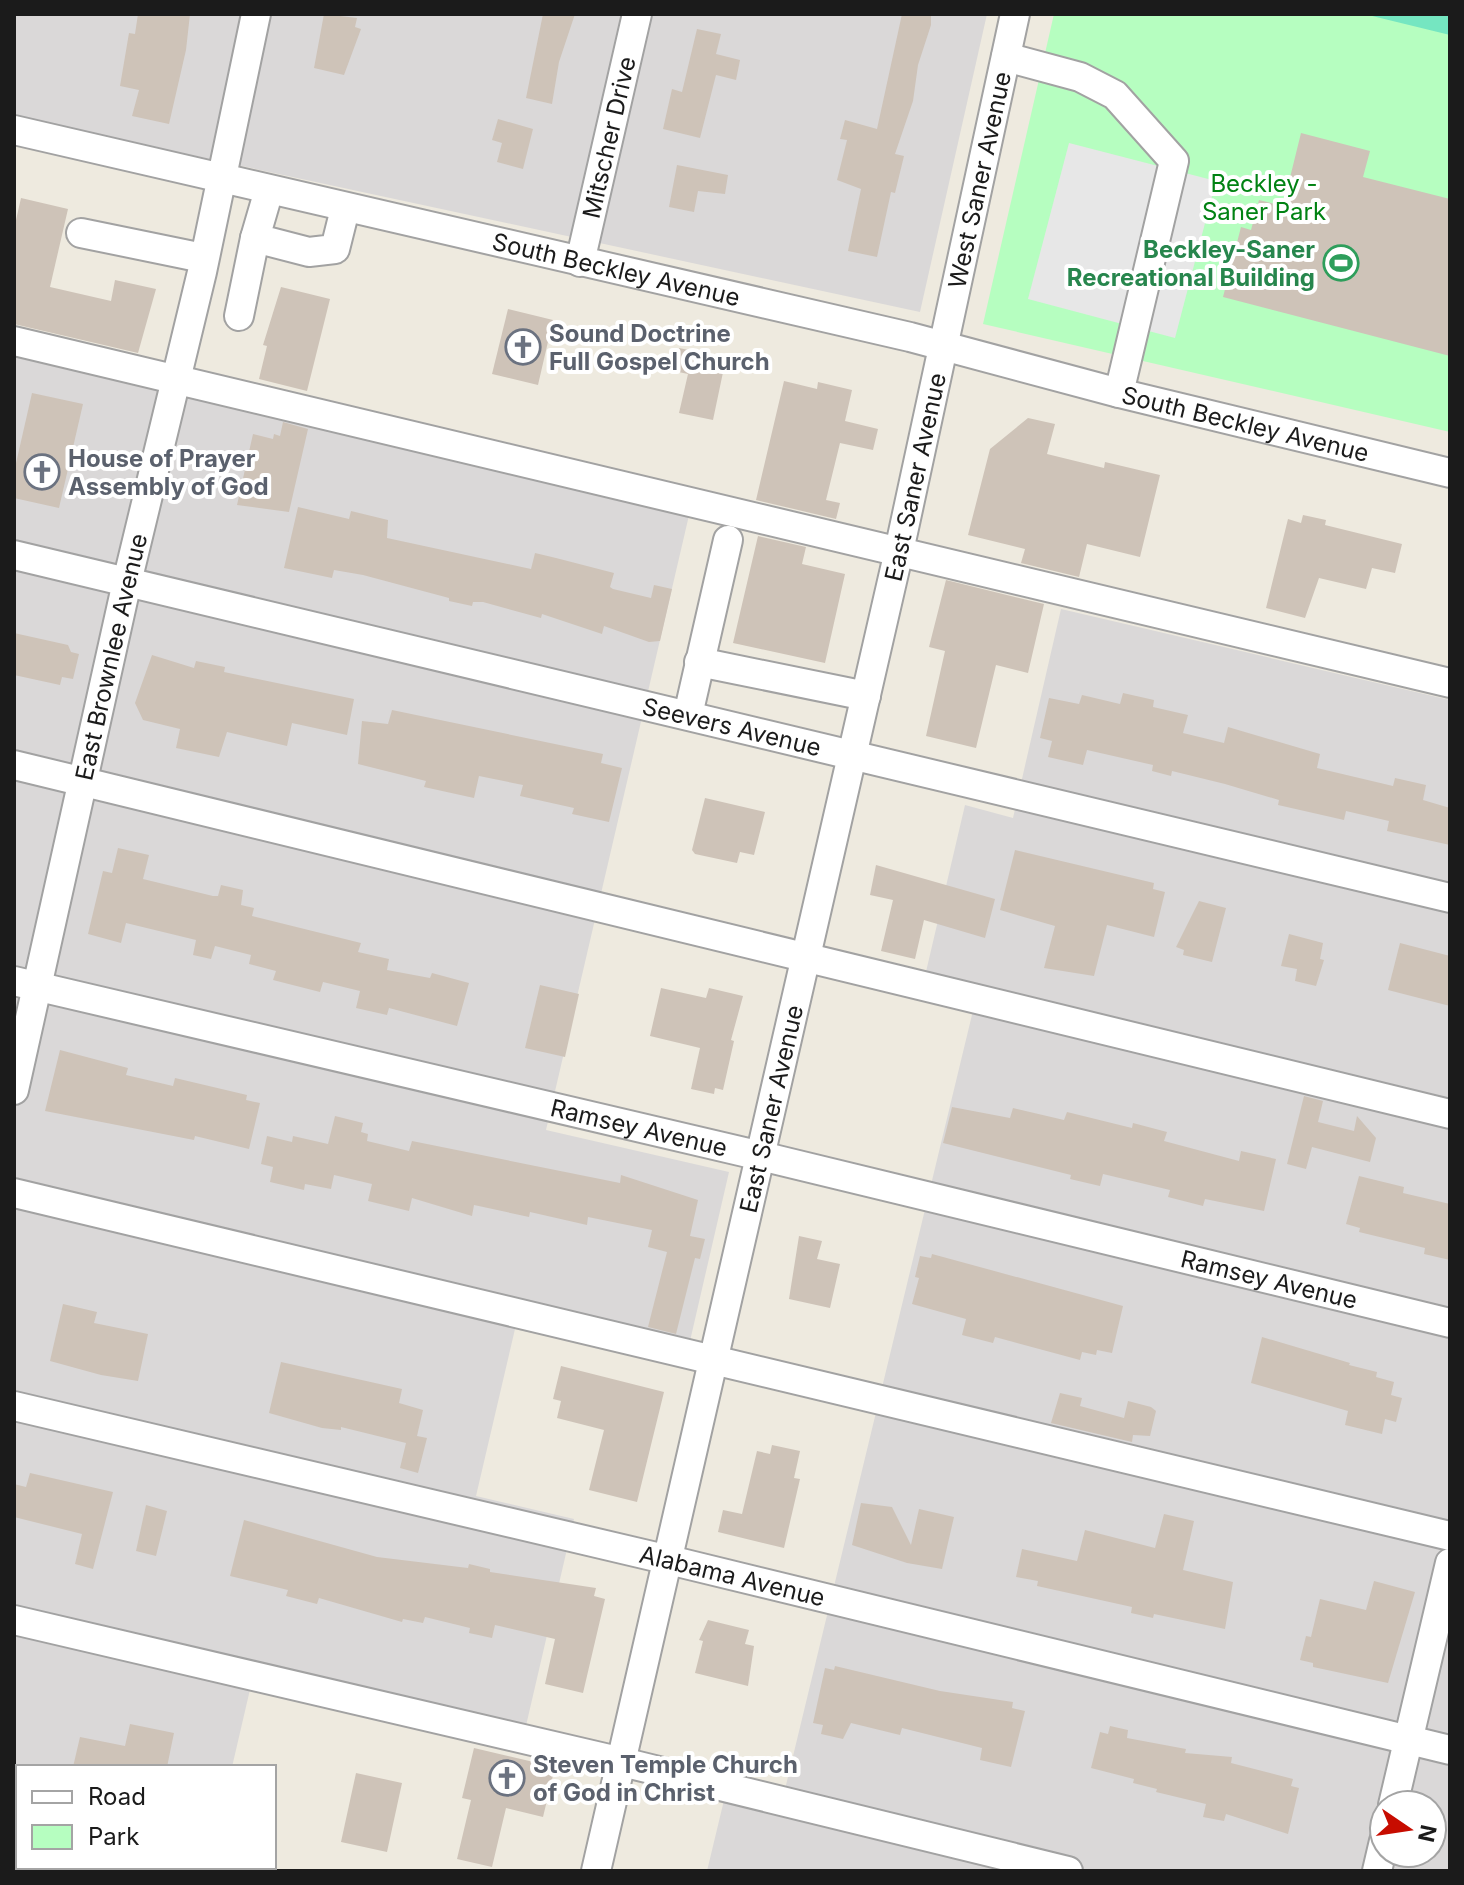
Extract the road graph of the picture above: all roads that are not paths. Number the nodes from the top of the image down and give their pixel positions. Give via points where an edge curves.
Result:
1 (256, 14) edge
2 (637, 14) edge
3 (1015, 14) edge
4 (1006, 57) junction
5 (14, 130) edge
6 (221, 179) junction
7 (269, 190) junction
8 (345, 209) junction
9 (81, 233) dead end
10 (255, 238) junction
11 (580, 262) junction
12 (203, 265) junction
13 (245, 283) junction
14 (239, 316) dead end
15 (14, 341) edge
16 (942, 347) junction
17 (176, 380) junction
18 (1119, 393) junction
19 (1450, 473) edge
20 (728, 540) dead end
21 (899, 551) junction
22 (14, 555) edge
23 (127, 582) junction
24 (699, 662) junction
25 (1450, 683) edge
26 (866, 696) junction
27 (688, 715) junction
28 (852, 754) junction
29 (14, 765) edge
30 (83, 781) junction
31 (1450, 898) edge
32 (805, 958) junction
33 (26, 984) edge
34 (14, 1090) edge
35 (1450, 1114) edge
36 (761, 1156) junction
37 (14, 1193) edge
38 (1450, 1323) edge
39 (713, 1361) junction
40 (14, 1406) edge
41 (1450, 1536) edge
42 (669, 1560) junction
43 (1450, 1563) edge
44 (14, 1620) edge
45 (1409, 1740) junction
46 (1450, 1750) edge
47 (622, 1762) junction
48 (1397, 1789) edge
49 (596, 1871) edge
50 (1068, 1871) edge

1 - 6 street, East Brownlee Avenue
2 - 11 street, Mitscher Drive
3 - 4 street, West Saner Avenue
4 - 16 street, West Saner Avenue
4 - 18 street via 1080,77 1115,95 1174,161
5 - 6 street, South Beckley Avenue
6 - 7 street, South Beckley Avenue
6 - 12 street, East Brownlee Avenue
7 - 8 street, South Beckley Avenue
7 - 10 street
8 - 10 street via 335,249 309,252
8 - 11 street, South Beckley Avenue
9 - 12 street
10 - 13 street
11 - 16 street, South Beckley Avenue
12 - 13 street
12 - 17 street, East Brownlee Avenue
13 - 14 street
15 - 17 street
16 - 18 street, South Beckley Avenue
16 - 21 street, East Saner Avenue
17 - 21 street
17 - 23 street, East Brownlee Avenue
18 - 19 street, South Beckley Avenue
20 - 24 street
21 - 25 street
21 - 26 street, East Saner Avenue
22 - 23 street, Seevers Avenue
23 - 27 street, Seevers Avenue
23 - 30 street, East Brownlee Avenue
24 - 26 street
24 - 27 street
26 - 28 street, East Saner Avenue
27 - 28 street, Seevers Avenue
28 - 31 street, Seevers Avenue
28 - 32 street, East Saner Avenue
29 - 30 street
30 - 32 street
30 - 33 street, East Brownlee Avenue
32 - 35 street
32 - 36 street, East Saner Avenue
33 - 34 street, East Brownlee Avenue
33 - 36 street, Ramsey Avenue
36 - 38 street, Ramsey Avenue
36 - 39 street, East Saner Avenue
37 - 39 street
39 - 41 street
39 - 42 street, East Saner Avenue
40 - 42 street, Alabama Avenue
42 - 45 street, Alabama Avenue
42 - 47 street, East Saner Avenue
43 - 45 street
44 - 47 street
45 - 46 street, Alabama Avenue
45 - 48 street
47 - 49 street, East Saner Avenue
47 - 50 street

